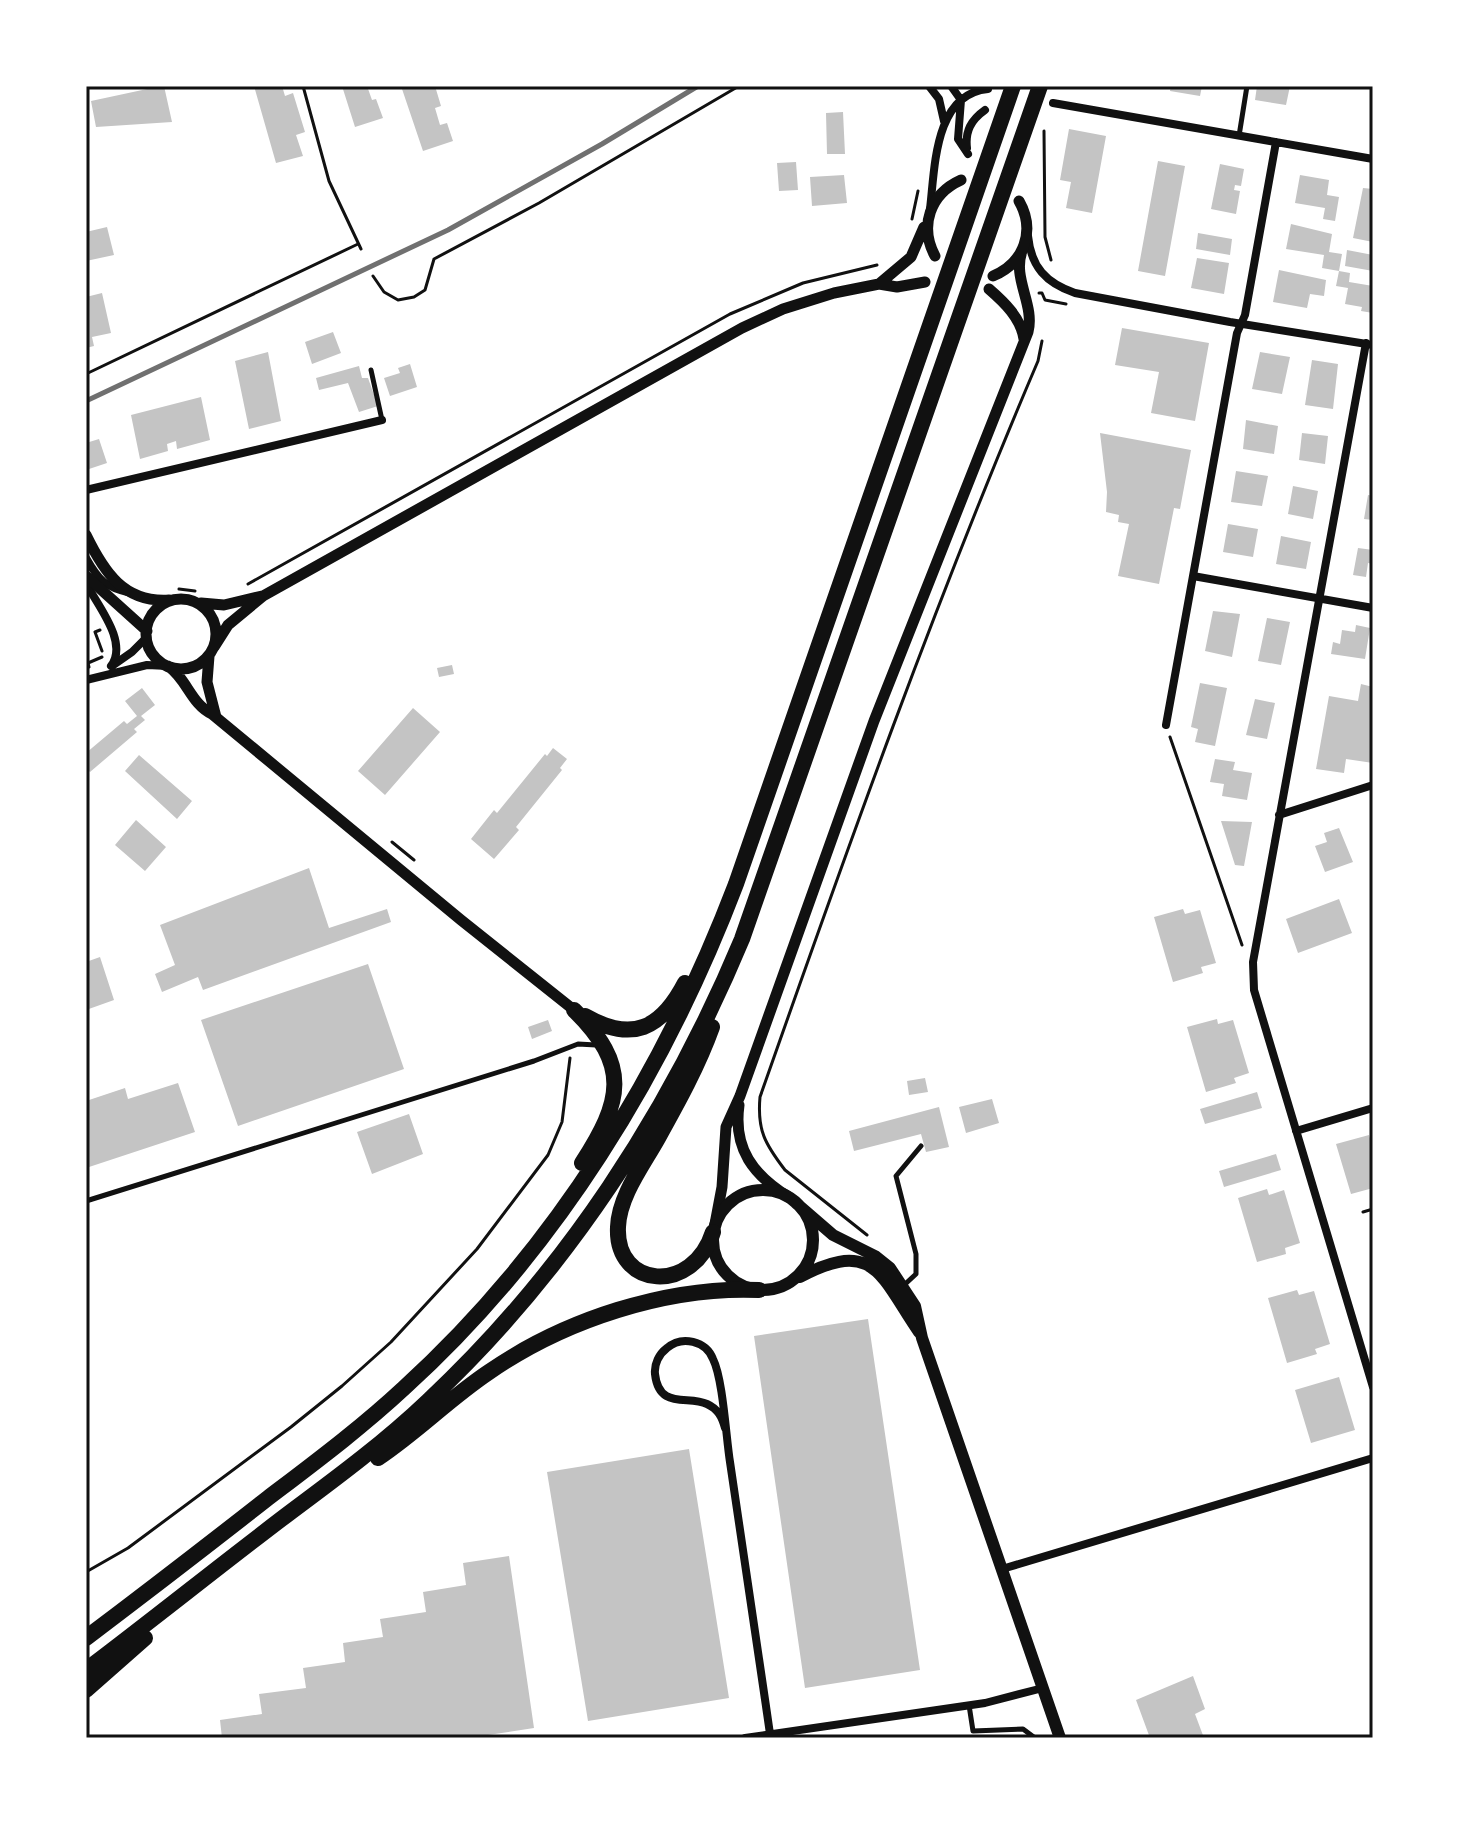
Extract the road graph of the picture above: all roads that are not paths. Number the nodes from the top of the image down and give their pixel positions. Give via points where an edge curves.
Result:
1 (929, 86) edge
2 (951, 86) edge
3 (963, 86) edge
4 (1013, 86) edge
5 (1040, 86) edge
6 (1247, 86) edge
7 (960, 98) junction
8 (1053, 103) dead end
9 (985, 110) dead end
10 (943, 129) junction
11 (1239, 136) junction
12 (1276, 142) junction
13 (1373, 159) edge
14 (961, 180) dead end
15 (1019, 201) dead end
16 (929, 214) junction
17 (1027, 230) junction
18 (1022, 251) junction
19 (935, 256) dead end
20 (993, 276) dead end
21 (925, 282) dead end
22 (879, 284) junction
23 (989, 289) dead end
24 (1241, 323) junction
25 (1024, 340) junction
26 (1370, 344) edge
27 (371, 370) dead end
28 (382, 420) joint
29 (86, 490) edge
30 (86, 535) edge
31 (86, 558) edge
32 (86, 576) edge
33 (1193, 576) junction
34 (86, 583) edge
35 (132, 594) junction
36 (172, 595) junction
37 (196, 596) junction
38 (263, 596) junction
39 (1321, 599) junction
40 (1373, 608) edge
41 (147, 634) junction
42 (212, 650) junction
43 (111, 666) junction
44 (168, 666) junction
45 (99, 676) junction
46 (86, 680) edge
47 (216, 718) junction
48 (1166, 725) road end
49 (1373, 785) edge
50 (1279, 815) junction
51 (749, 847) junction
52 (730, 968) junction
53 (574, 1010) junction
54 (583, 1029) dead end
55 (581, 1038) dead end
56 (573, 1046) junction
57 (610, 1059) junction
58 (740, 1096) junction
59 (1373, 1108) edge
60 (1296, 1131) junction
61 (921, 1146) dead end
62 (793, 1200) junction
63 (86, 1201) edge
64 (714, 1228) junction
65 (790, 1282) junction
66 (899, 1289) junction
67 (759, 1290) junction
68 (496, 1293) junction
69 (1373, 1387) edge
70 (725, 1428) junction
71 (1373, 1458) edge
72 (315, 1495) junction
73 (237, 1556) junction
74 (179, 1567) junction
75 (1002, 1569) junction
76 (86, 1628) edge
77 (86, 1638) edge
78 (86, 1670) edge
79 (1043, 1688) junction
80 (86, 1690) edge
81 (969, 1705) junction
82 (770, 1734) junction
83 (804, 1734) edge
84 (745, 1738) edge
85 (1035, 1738) edge
86 (1060, 1738) edge

1 - 10 street via 942,108
2 - 7 street
3 - 7 street via 990,89
4 - 51 highway
5 - 52 highway
6 - 11 lane
7 - 9 street via 958,139 969,156 969,127
7 - 10 street
8 - 11 street
10 - 16 street
11 - 12 street
12 - 13 street
12 - 24 street
14 - 16 street via 941,193
15 - 17 street
16 - 19 street via 928,240
16 - 22 street via 911,257
17 - 18 street
17 - 24 street via 1031,254 1055,286 1092,298
18 - 20 street
18 - 25 street via 1018,270 1030,321
21 - 22 street
22 - 38 street via 809,300 742,328
23 - 25 street via 1008,307
24 - 26 street
24 - 33 street
25 - 58 street via 874,721
26 - 39 street
27 - 28 lane
28 - 29 street
30 - 35 street via 108,574
31 - 35 street via 110,588
32 - 41 street
33 - 39 street
33 - 48 street
34 - 43 street via 116,639
35 - 36 street via 152,600
36 - 37 street
36 - 41 street via 155,611
37 - 38 street via 220,605
37 - 42 street via 216,630
38 - 42 street via 228,625
39 - 40 street
39 - 50 street
41 - 43 street
41 - 44 street via 156,658
42 - 44 street via 189,668
42 - 47 street via 207,682
43 - 45 street
44 - 45 street via 152,664
44 - 47 street via 200,707
45 - 46 street
47 - 53 street
49 - 50 street
50 - 60 street via 1254,954 1254,990
51 - 53 highway via 680,992 664,1014 629,1031
51 - 68 highway via 693,988 640,1089 579,1186
52 - 64 highway via 703,1051 625,1200 618,1225 624,1256 638,1270 656,1276 689,1269 706,1250
52 - 72 highway via 661,1105 578,1232 455,1375
53 - 54 lane
53 - 57 highway
55 - 56 lane
56 - 57 lane via 596,1045
56 - 63 lane
57 - 68 highway via 615,1091 603,1129
58 - 62 street via 743,1153 762,1177
58 - 64 street via 726,1127
59 - 60 street
60 - 69 street
61 - 66 lane via 896,1176 916,1254 916,1274
62 - 64 main road via 774,1191 749,1191 728,1203
62 - 65 main road via 810,1223 812,1248 802,1271
62 - 66 main road via 833,1235 880,1259
64 - 67 main road via 713,1249 723,1271 735,1282
65 - 66 main road via 848,1259 875,1270
65 - 67 main road
66 - 75 main road via 922,1338
67 - 72 highway via 666,1298 550,1338 490,1371 383,1455
68 - 74 highway via 383,1407
70 - 70 street via 708,1351 691,1341 672,1344 658,1357 659,1386 674,1400 717,1410
70 - 82 street
71 - 75 street
72 - 73 highway
73 - 78 highway
73 - 80 highway
74 - 76 highway
74 - 77 highway
75 - 79 main road
79 - 81 street
79 - 86 main road
81 - 83 street
81 - 85 lane via 973,1731 1023,1729
82 - 83 street
82 - 84 street

